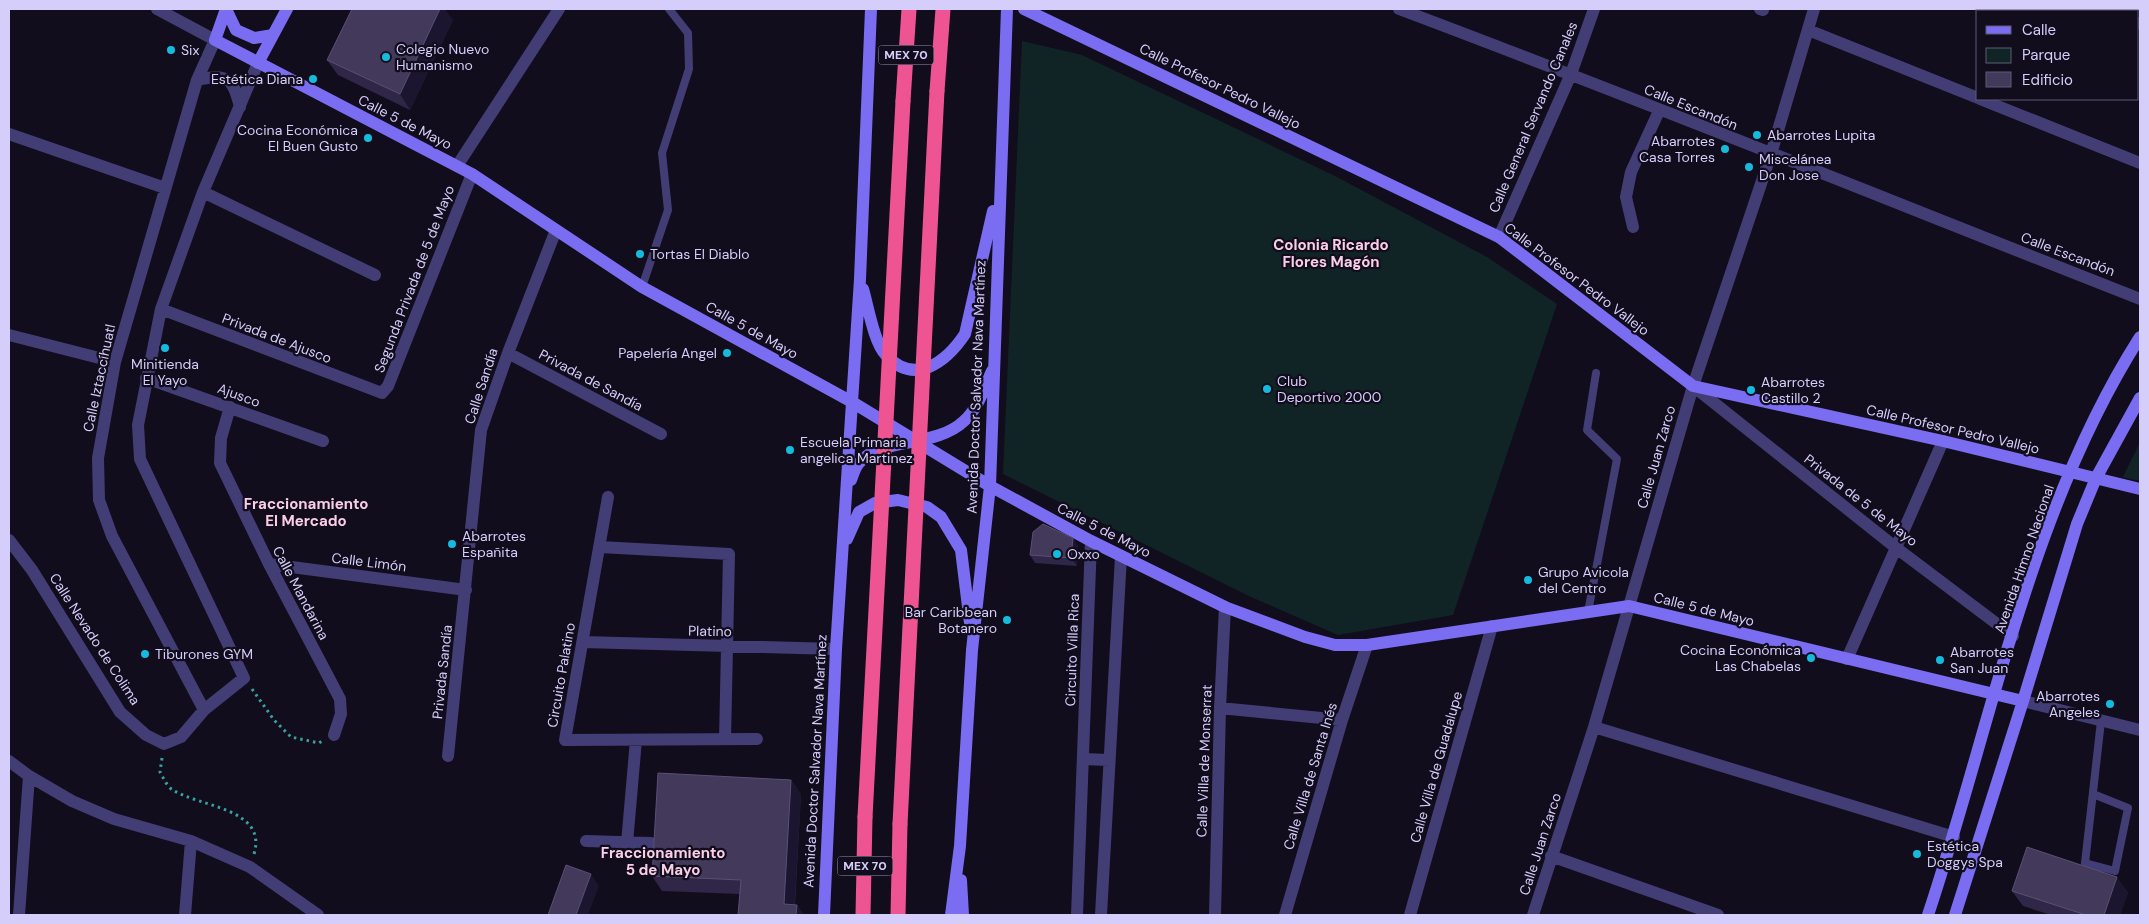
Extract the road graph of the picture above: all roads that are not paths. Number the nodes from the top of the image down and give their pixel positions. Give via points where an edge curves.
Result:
1 (157, 9) edge
2 (226, 9) edge
3 (287, 9) edge
4 (559, 9) edge
5 (669, 9) edge
6 (871, 9) edge
7 (909, 9) edge
8 (943, 9) edge
9 (1007, 9) edge
10 (1024, 9) edge
11 (1399, 9) edge
12 (1594, 9) edge
13 (1814, 9) edge
14 (1808, 30) junction
15 (273, 35) junction
16 (215, 40) junction
17 (258, 63) junction
18 (1571, 74) junction
19 (197, 80) junction
20 (1976, 97) edge
21 (1984, 100) edge
22 (240, 107) junction
23 (1659, 111) junction
24 (9, 134) edge
25 (1771, 154) junction
26 (2140, 163) edge
27 (457, 166) junction
28 (472, 174) junction
29 (1000, 182) junction
30 (165, 188) junction
31 (203, 192) junction
32 (1633, 227) dead end
33 (556, 230) junction
34 (1499, 237) junction
35 (375, 274) dead end
36 (860, 279) junction
37 (642, 287) junction
38 (2140, 299) edge
39 (161, 309) junction
40 (9, 336) edge
41 (2140, 337) edge
42 (508, 353) junction
43 (115, 362) junction
44 (995, 367) junction
45 (1596, 373) dead end
46 (146, 378) junction
47 (1693, 386) junction
48 (382, 393) joint
49 (2140, 398) edge
50 (852, 402) junction
51 (230, 407) junction
52 (661, 434) dead end
53 (323, 441) dead end
54 (1943, 441) junction
55 (916, 442) junction
56 (2070, 472) junction
57 (2096, 478) junction
58 (990, 486) junction
59 (2140, 489) edge
60 (847, 491) junction
61 (608, 497) dead end
62 (9, 540) edge
63 (1092, 541) junction
64 (600, 547) junction
65 (1895, 547) junction
66 (1121, 556) junction
67 (268, 564) junction
68 (842, 570) junction
69 (466, 590) junction
70 (1629, 606) junction
71 (1225, 607) junction
72 (1588, 612) junction
73 (1492, 626) junction
74 (2013, 636) junction
75 (583, 642) junction
76 (1366, 645) junction
77 (726, 646) junction
78 (836, 649) junction
79 (972, 650) junction
80 (1847, 659) junction
81 (1995, 694) junction
82 (2023, 701) junction
83 (1220, 708) junction
84 (204, 710) junction
85 (1342, 720) junction
86 (2101, 721) junction
87 (1594, 727) junction
88 (2140, 730) edge
89 (334, 735) road end
90 (725, 739) junction
91 (757, 739) dead end
92 (636, 740) junction
93 (448, 756) dead end
94 (1084, 759) junction
95 (1109, 760) junction
96 (9, 761) edge
97 (29, 776) junction
98 (2093, 794) junction
99 (1954, 837) junction
100 (191, 841) junction
101 (586, 841) dead end
102 (627, 843) junction
103 (651, 843) dead end
104 (960, 846) junction
105 (1551, 856) junction
106 (20, 915) edge
107 (185, 915) edge
108 (318, 915) edge
109 (824, 915) edge
110 (863, 915) edge
111 (898, 915) edge
112 (950, 915) edge
113 (963, 915) edge
114 (1077, 915) edge
115 (1101, 915) edge
116 (1215, 915) edge
117 (1285, 915) edge
118 (1410, 915) edge
119 (1533, 915) edge
120 (1718, 915) edge
121 (1928, 915) edge
122 (1954, 915) edge

1 - 16 street, Calle 5 de Mayo
2 - 15 main road via 236,30 254,38
2 - 16 main road
3 - 15 main road
4 - 27 street
5 - 37 lane via 688,33 689,69 662,153 668,210
6 - 36 main road, Avenida Doctor Salvador Nava Martínez
7 - 110 highway, MEX 70, bridge via 865,817
8 - 111 highway, MEX 70, bridge via 900,824
9 - 29 main road, Avenida Doctor Salvador Nava Martínez
10 - 34 main road, Calle Profesor Pedro Vallejo
11 - 18 street, Calle Escandón
12 - 18 street, Calle General Servando Canales
13 - 14 street, Calle Juan Zarco
14 - 20 street
14 - 25 street, Calle Juan Zarco
15 - 17 main road
16 - 17 main road, Calle 5 de Mayo
16 - 19 street, Calle Iztaccíhuatl
17 - 22 street
17 - 27 main road, Calle 5 de Mayo
18 - 23 street, Calle Escandón
18 - 34 street, Calle General Servando Canales
19 - 22 street via 213,76 225,78 235,87
19 - 30 street, Calle Iztaccíhuatl
21 - 26 street
22 - 31 street
23 - 25 street, Calle Escandón
23 - 32 street via 1631,172 1626,198
24 - 30 street
25 - 38 street, Calle Escandón
25 - 47 street, Calle Juan Zarco
27 - 28 main road, Calle 5 de Mayo
28 - 33 main road, Calle 5 de Mayo
28 - 48 street, Segunda Privada de 5 de Mayo via 388,386
29 - 36 main road via 965,334 940,362 918,370 898,364 885,355
29 - 44 main road, Avenida Doctor Salvador Nava Martínez
30 - 43 street, Calle Iztaccíhuatl
31 - 35 street
31 - 39 street
33 - 37 main road, Calle 5 de Mayo
33 - 42 street, Calle Sandía
34 - 47 main road, Calle Profesor Pedro Vallejo
36 - 50 main road, Avenida Doctor Salvador Nava Martínez
37 - 50 main road, Calle 5 de Mayo
39 - 46 street
39 - 48 street, Privada de Ajusco
40 - 43 street
41 - 56 main road, Avenida Himno Nacional
42 - 52 street, Privada de Sandía
42 - 69 street, Calle Sandía via 481,430
43 - 84 street, Calle Iztaccíhuatl via 98,458 98,500 112,536
44 - 55 main road via 972,413 963,422 950,431
44 - 58 main road, Avenida Doctor Salvador Nava Martínez
45 - 72 lane via 1587,430 1617,459
46 - 51 street, Ajusco
46 - 84 street via 138,425 140,459 244,678
47 - 54 main road, Calle Profesor Pedro Vallejo
47 - 65 street, Privada de 5 de Mayo
47 - 70 street, Calle Juan Zarco
49 - 57 main road
50 - 55 main road, Calle 5 de Mayo
50 - 60 main road, Avenida Doctor Salvador Nava Martínez
51 - 53 street, Ajusco
51 - 67 street, Calle Mandarina via 221,438 220,463
54 - 56 main road, Calle Profesor Pedro Vallejo
54 - 65 street
55 - 58 main road, Calle 5 de Mayo
55 - 60 main road via 868,455 858,463
56 - 57 main road, Calle Profesor Pedro Vallejo
56 - 74 main road, Avenida Himno Nacional via 2045,535
57 - 59 main road, Calle Profesor Pedro Vallejo
57 - 82 main road via 2077,524
58 - 63 main road, Calle 5 de Mayo
58 - 79 main road, Avenida Doctor Salvador Nava Martínez
60 - 68 main road, Avenida Doctor Salvador Nava Martínez
61 - 64 street, Circuito Palatino
62 - 84 street, Calle Nevado de Colima via 32,570 120,712 146,735 164,744 180,737
63 - 66 main road, Calle 5 de Mayo
63 - 94 street, Circuito Villa Rica
64 - 75 street, Circuito Palatino
64 - 77 street via 729,554
65 - 74 street, Privada de 5 de Mayo
65 - 80 street
66 - 71 main road, Calle 5 de Mayo
66 - 95 street
67 - 69 street, Calle Limón
67 - 89 street, Calle Mandarina via 340,699 341,714
68 - 78 main road, Avenida Doctor Salvador Nava Martínez
68 - 79 main road via 845,544 859,512 875,503 898,500 927,508 941,517 961,550
69 - 93 street, Privada Sandía
70 - 72 main road, Calle 5 de Mayo
70 - 80 main road, Calle 5 de Mayo
70 - 87 street, Calle Juan Zarco
71 - 76 main road, Calle 5 de Mayo via 1305,637 1335,645
71 - 83 street, Calle Villa de Monserrat
72 - 73 main road, Calle 5 de Mayo
73 - 76 main road, Calle 5 de Mayo
73 - 118 street, Calle Villa de Guadalupe
74 - 81 main road, Avenida Himno Nacional
75 - 77 street, Platino
75 - 92 street, Circuito Palatino via 565,740
76 - 85 street, Calle Villa de Santa Inés
77 - 78 street, Platino
77 - 90 street
78 - 109 main road, Avenida Doctor Salvador Nava Martínez
79 - 104 main road, Avenida Doctor Salvador Nava Martínez
80 - 81 main road, Calle 5 de Mayo
81 - 82 main road, Calle 5 de Mayo
81 - 99 main road, Avenida Himno Nacional
82 - 86 street, Calle 5 de Mayo
82 - 122 main road
83 - 85 street
83 - 116 street, Calle Villa de Monserrat
85 - 117 street, Calle Villa de Santa Inés
86 - 88 street, Calle 5 de Mayo
86 - 98 lane
87 - 99 street
87 - 105 street, Calle Juan Zarco
90 - 91 street, Circuito Palatino
90 - 92 street, Circuito Palatino
92 - 102 street
94 - 95 street
94 - 114 street, Circuito Villa Rica
95 - 115 street
96 - 97 street
97 - 100 street via 114,820
97 - 106 street
98 - 98 lane via 2085,863 2115,871 2128,808
99 - 121 main road, Avenida Himno Nacional
100 - 107 street
100 - 108 street via 250,867
101 - 102 street
102 - 103 street
104 - 112 main road, Avenida Doctor Salvador Nava Martínez
104 - 113 main road
105 - 119 street, Calle Juan Zarco
105 - 120 street

